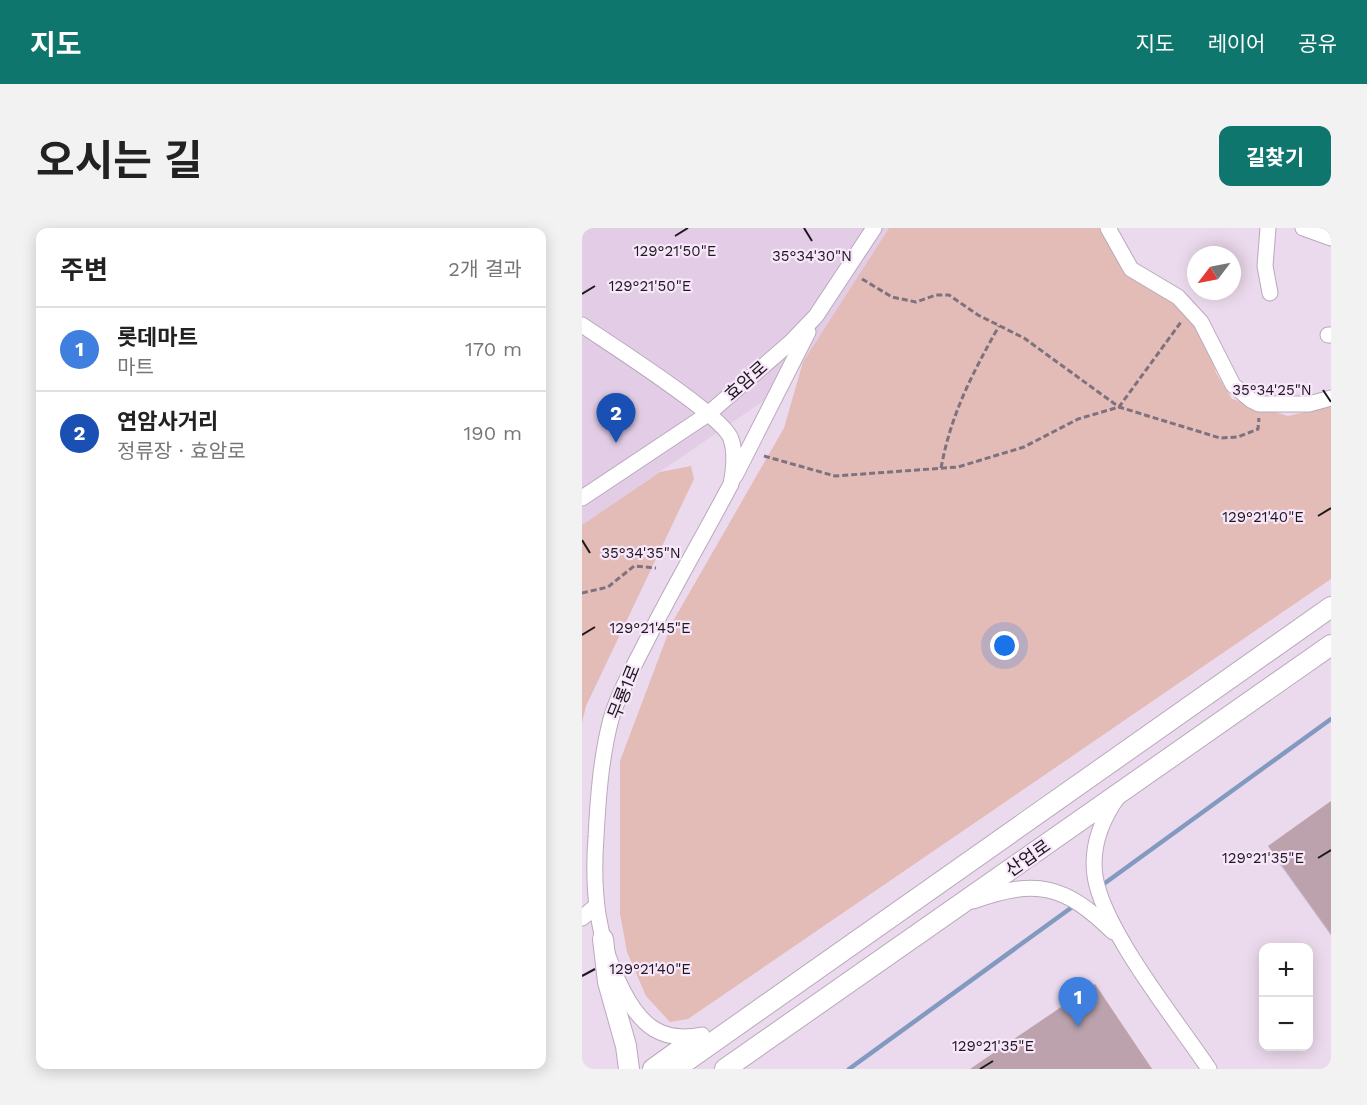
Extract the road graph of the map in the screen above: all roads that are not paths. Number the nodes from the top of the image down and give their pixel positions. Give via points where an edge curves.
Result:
1 (874, 228) edge
2 (1108, 228) edge
3 (1268, 228) edge
4 (1303, 228) edge
5 (1331, 238) edge
6 (1270, 293) dead end
7 (816, 316) junction
8 (582, 325) edge
9 (1331, 398) edge
10 (708, 414) junction
11 (731, 484) junction
12 (582, 498) edge
13 (1331, 607) edge
14 (1331, 645) edge
15 (1105, 767) junction
16 (1120, 793) junction
17 (596, 906) junction
18 (959, 906) junction
19 (582, 918) edge
20 (603, 939) junction
21 (1124, 944) junction
22 (702, 1035) junction
23 (628, 1069) edge
24 (653, 1069) edge
25 (675, 1069) edge
26 (725, 1069) edge
27 (1209, 1069) edge

1 - 7 street, 효암로
2 - 9 street via 1131,269 1179,297 1201,322 1233,385 1259,404 1309,404
3 - 6 street via 1265,266
4 - 5 street
7 - 10 street, 효암로
7 - 11 street
8 - 10 street, 무룡1로
10 - 11 street, 무룡1로 via 731,437 735,461
10 - 12 street, 효암로
11 - 17 street, 무룡1로 via 628,676 611,719 597,818
13 - 15 main road, 산업로
14 - 16 main road, 산업로
15 - 22 main road, 산업로 via 895,901
15 - 25 main road, 산업로
16 - 18 main road, 산업로
16 - 21 street via 1102,824 1094,860 1098,891
17 - 19 street
17 - 20 street, 무룡1로
18 - 21 street via 998,892 1040,887 1075,899
18 - 26 main road, 산업로
20 - 22 street, 무룡1로 via 616,979 643,1020 672,1038
20 - 23 main road via 608,982 626,1046
21 - 27 street
22 - 24 main road, 산업로

